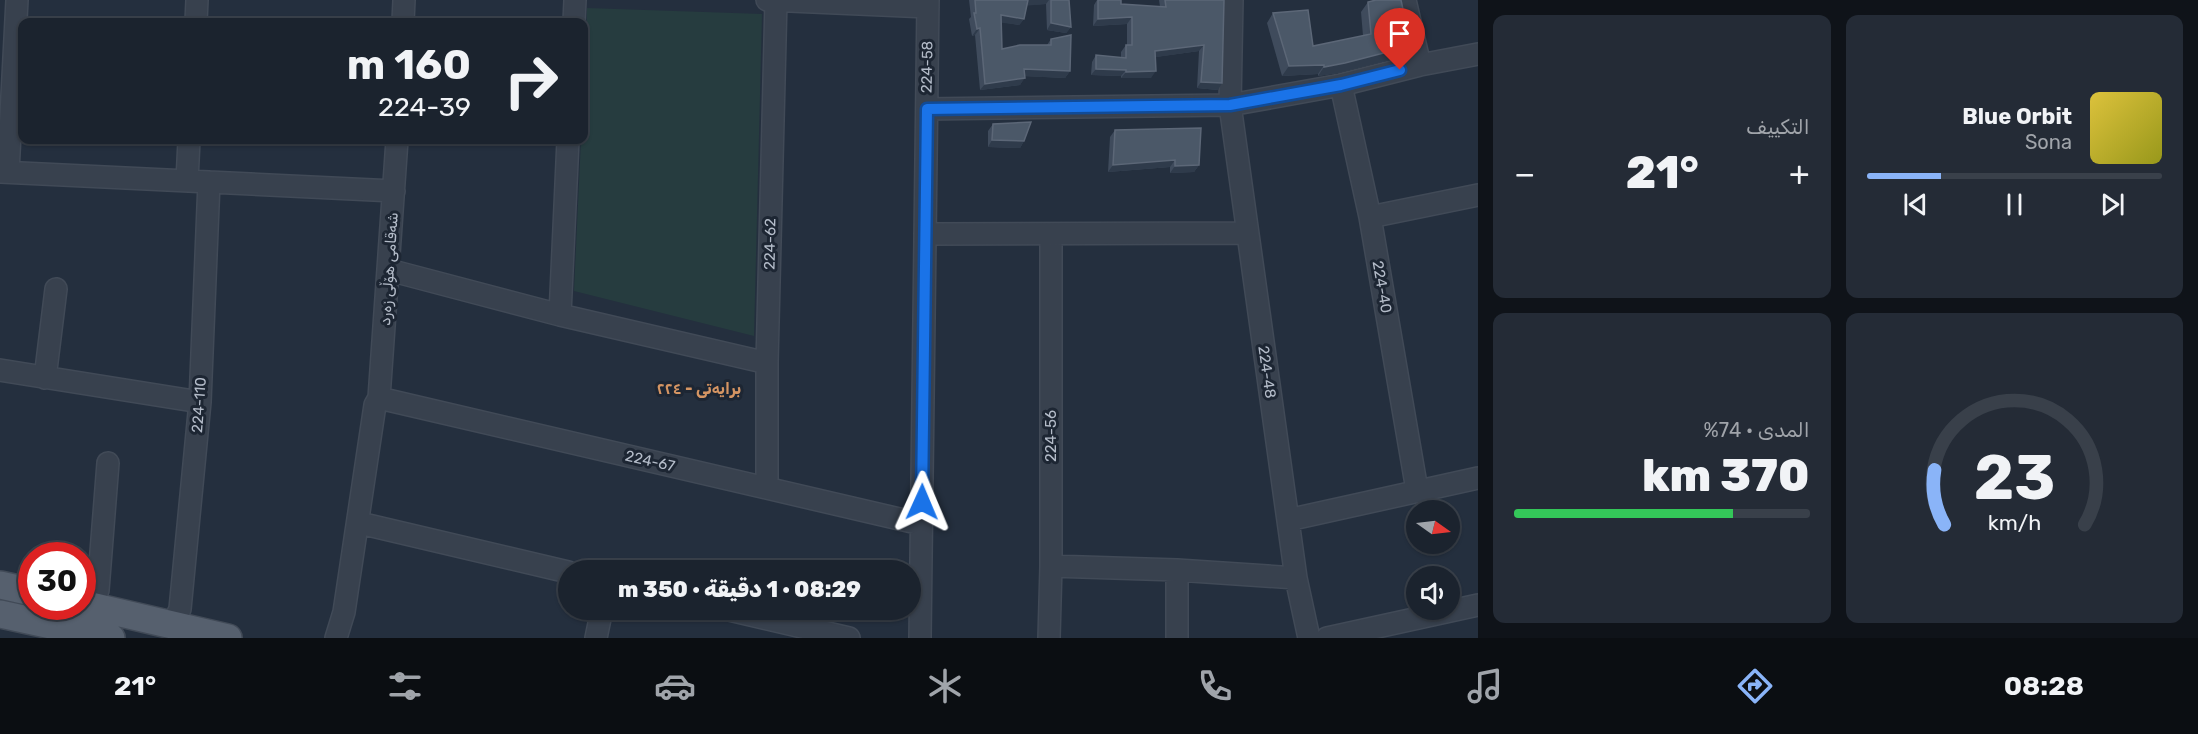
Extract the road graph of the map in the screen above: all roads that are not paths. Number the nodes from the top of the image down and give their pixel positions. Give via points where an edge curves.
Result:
1 (17, 0) edge
2 (197, 0) edge
3 (404, 0) edge
4 (574, 0) edge
5 (767, 0) edge
6 (776, 0) edge
7 (1232, 0) edge
8 (1405, 0) edge
9 (928, 3) edge
10 (196, 18) edge
11 (403, 18) edge
12 (574, 18) edge
13 (1478, 54) edge
14 (1420, 65) junction
15 (1341, 85) junction
16 (1230, 105) junction
17 (927, 109) junction
18 (189, 144) edge
19 (397, 144) edge
20 (568, 144) edge
21 (4, 172) edge
22 (187, 181) junction
23 (209, 182) junction
24 (394, 191) junction
25 (1478, 195) edge
26 (1370, 217) junction
27 (1247, 233) junction
28 (925, 234) junction
29 (1051, 234) junction
30 (389, 270) junction
31 (56, 289) dead end
32 (560, 315) junction
33 (767, 363) junction
34 (0, 370) edge
35 (45, 378) junction
36 (379, 398) junction
37 (200, 402) junction
38 (108, 464) dead end
39 (1478, 478) edge
40 (767, 488) junction
41 (1417, 490) junction
42 (1288, 520) junction
43 (921, 524) junction
44 (368, 525) junction
45 (1051, 566) junction
46 (558, 570) edge
47 (1178, 570) junction
48 (1296, 578) junction
49 (0, 585) edge
50 (18, 589) edge
51 (96, 593) edge
52 (1478, 605) edge
53 (96, 607) edge
54 (600, 620) edge
55 (772, 620) edge
56 (16, 624) edge
57 (172, 626) junction
58 (111, 638) edge
59 (228, 638) edge
60 (336, 638) edge
61 (352, 638) edge
62 (596, 638) edge
63 (849, 638) edge
64 (920, 638) edge
65 (1049, 638) edge
66 (1177, 638) edge
67 (1309, 638) edge
68 (1327, 638) edge

1 - 21 street
2 - 10 street
3 - 11 street
4 - 12 street
5 - 6 street
6 - 9 street
6 - 33 street, 224-62
7 - 16 street, 224-48
8 - 14 street
9 - 17 street, 224-58
13 - 14 street
14 - 15 street
15 - 16 street
15 - 26 street, 224-40
16 - 17 street
16 - 27 street, 224-48
17 - 28 street, 224-58
18 - 22 street
19 - 24 street, شەقامی هۆڵی زەرد
20 - 32 street
21 - 22 street
22 - 23 street
23 - 24 street
23 - 37 street, 224-110
24 - 30 street, شەقامی هۆڵی زەرد
25 - 26 street
26 - 41 street, 224-40
27 - 29 street
27 - 42 street, 224-48
28 - 29 street
28 - 43 street, 224-58
29 - 45 street, 224-56
30 - 32 street
30 - 36 street, شەقامی هۆڵی زەرد
31 - 35 street
32 - 33 street
33 - 40 street, 224-62
34 - 35 street
35 - 37 street
36 - 40 street, 224-67
36 - 44 street, شەقامی هۆڵی زەرد via 383,406
36 - 60 street, شەقامی هۆڵی زەرد via 344,612
37 - 57 street, 224-110 via 180,609
38 - 51 street
39 - 41 street
40 - 43 street, 224-67
41 - 42 street
42 - 48 street, 224-48
43 - 64 street, 224-58
44 - 46 street
44 - 61 street, شەقامی هۆڵی زەرد
45 - 47 street
45 - 65 street, 224-56
47 - 48 street
47 - 66 street
48 - 67 street, 224-48
49 - 50 main road
52 - 68 street
53 - 57 main road
54 - 62 street
55 - 63 street
56 - 58 main road
57 - 59 main road

